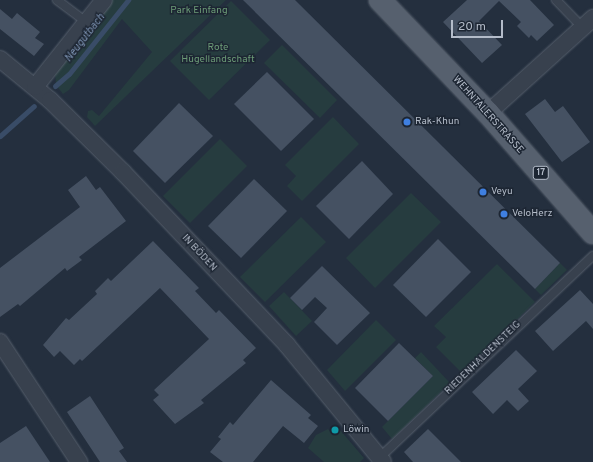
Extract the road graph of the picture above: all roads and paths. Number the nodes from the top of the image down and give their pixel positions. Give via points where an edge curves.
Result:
1 (58, 0) edge
2 (104, 0) edge
3 (380, 0) edge
4 (556, 0) edge
5 (86, 22) junction
6 (587, 22) edge
7 (0, 59) edge
8 (35, 87) junction
9 (488, 113) junction
10 (593, 233) edge
11 (593, 256) edge
12 (0, 342) edge
13 (379, 460) edge
14 (79, 462) edge

1 - 5 lane
2 - 5 street
3 - 9 main road, WEHNTALERSTRASSE / 17
4 - 6 lane
5 - 8 street
6 - 9 street
7 - 8 street, IN BÖDEN
8 - 13 street, IN BÖDEN via 98,146 287,345
9 - 10 main road, WEHNTALERSTRASSE / 17
11 - 13 lane, RIEDENHALDENSTEIG
12 - 14 street

